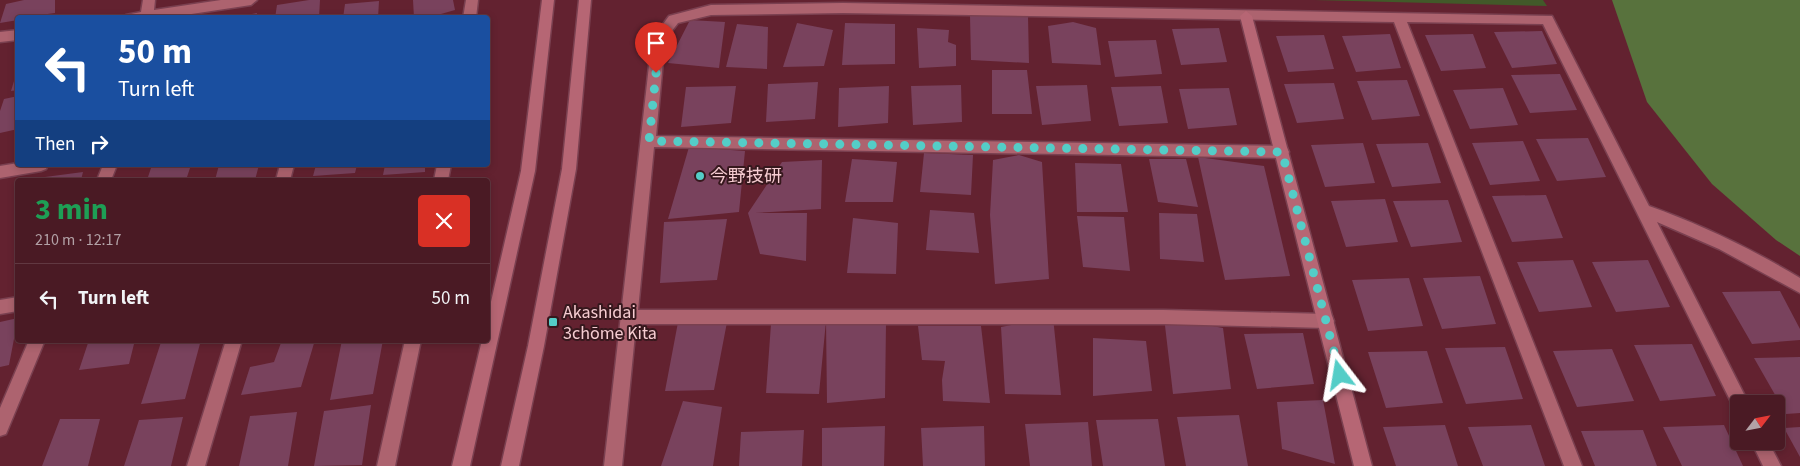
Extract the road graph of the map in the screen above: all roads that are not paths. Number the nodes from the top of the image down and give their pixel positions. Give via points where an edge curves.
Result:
1 (149, 0) edge
2 (251, 0) edge
3 (472, 0) edge
4 (548, 0) edge
5 (585, 0) edge
6 (147, 15) joint
7 (470, 15) edge
8 (1246, 16) junction
9 (1399, 18) junction
10 (15, 35) edge
11 (0, 37) edge
12 (649, 141) junction
13 (1282, 152) junction
14 (29, 167) edge
15 (0, 172) edge
16 (1645, 211) junction
17 (1800, 286) edge
18 (15, 304) edge
19 (0, 307) edge
20 (629, 317) junction
21 (1326, 321) junction
22 (490, 338) edge
23 (35, 343) edge
24 (233, 343) edge
25 (412, 343) edge
26 (489, 343) edge
27 (1737, 395) edge
28 (0, 428) edge
29 (1764, 450) edge
30 (196, 466) edge
31 (386, 466) edge
32 (461, 466) edge
33 (510, 466) edge
34 (613, 466) edge
35 (1363, 466) edge
36 (1573, 466) edge
37 (1772, 466) edge

1 - 6 street
2 - 6 street
3 - 7 street
4 - 22 street via 528,171
5 - 33 street via 569,169
8 - 9 street
8 - 12 street via 843,8 711,10 674,19 659,39
8 - 13 street
9 - 16 street via 1547,19
9 - 36 street
10 - 11 street
12 - 13 street
12 - 20 street
13 - 21 street
14 - 15 street
16 - 17 street via 1696,230
16 - 27 street
18 - 19 street
20 - 21 street via 1164,317
20 - 34 street
21 - 35 street
23 - 28 street
24 - 30 street
25 - 31 street
26 - 32 street
29 - 37 street

